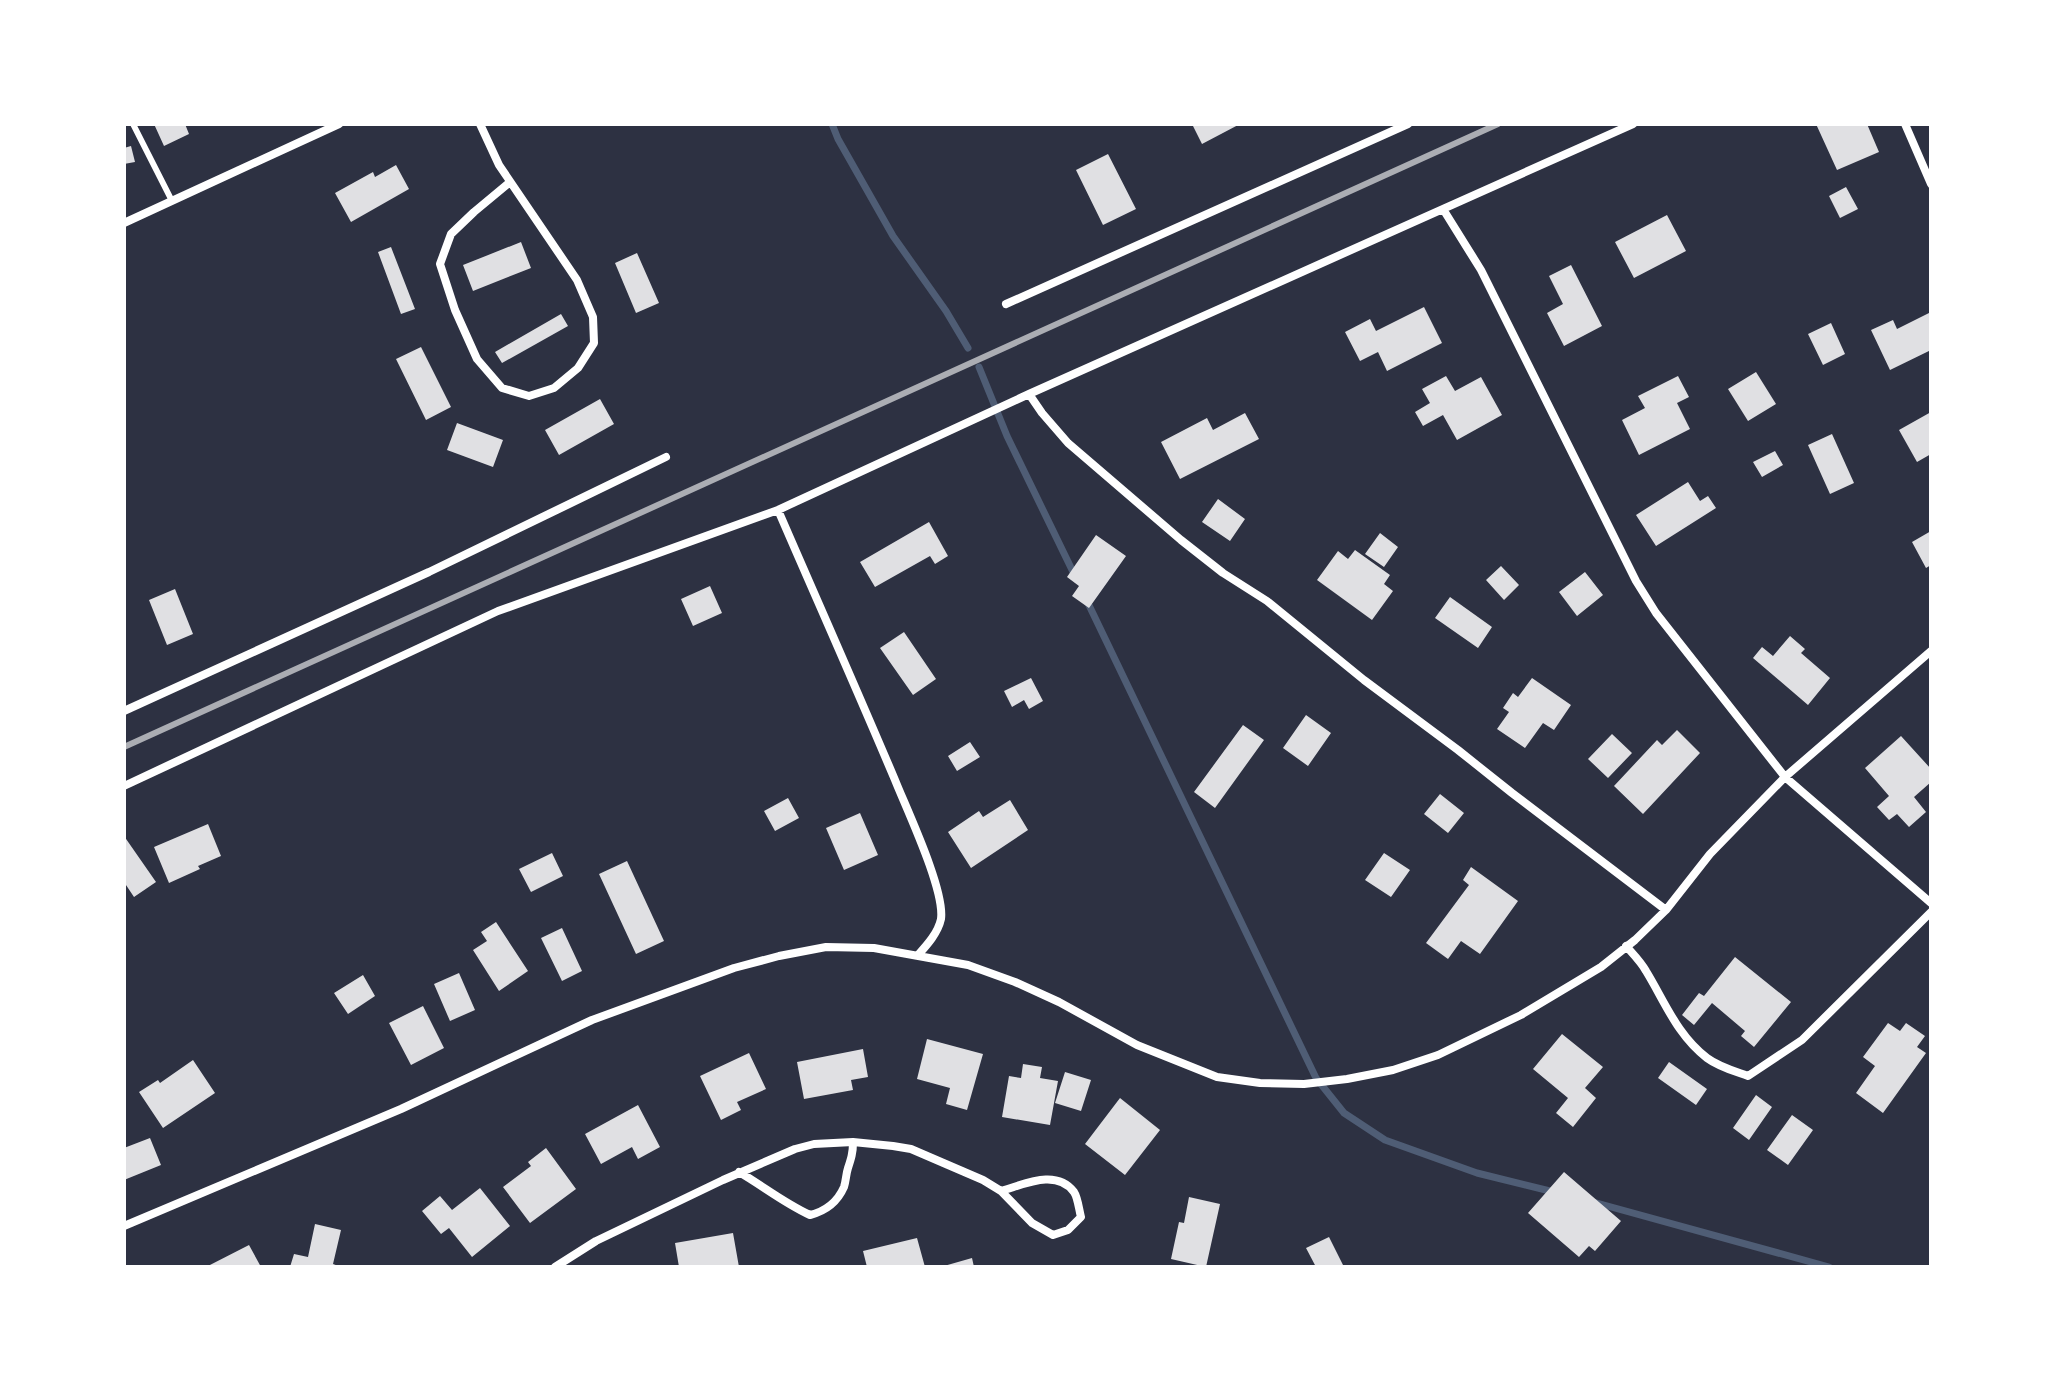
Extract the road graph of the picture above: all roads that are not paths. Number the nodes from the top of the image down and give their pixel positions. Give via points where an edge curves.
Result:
1 (133, 124) edge
2 (339, 124) edge
3 (480, 124) edge
4 (1408, 124) edge
5 (1633, 124) edge
6 (1905, 124) edge
7 (510, 182) junction
8 (1931, 184) edge
9 (172, 201) junction
10 (1443, 209) junction
11 (124, 223) edge
12 (1006, 304) dead end
13 (1029, 394) junction
14 (666, 457) dead end
15 (778, 510) junction
16 (1931, 651) edge
17 (124, 711) edge
18 (1785, 777) junction
19 (124, 786) edge
20 (1931, 903) edge
21 (1666, 910) junction
22 (1931, 912) edge
23 (1626, 946) junction
24 (918, 955) junction
25 (853, 1142) junction
26 (739, 1172) junction
27 (1001, 1191) junction
28 (124, 1226) edge
29 (555, 1267) edge

1 - 9 lane
2 - 9 street
3 - 7 street
4 - 12 street
5 - 10 street
6 - 8 street
7 - 7 street via 577,280 593,317 594,343 578,368 554,388 529,396 502,388 477,359 440,264 451,234
9 - 11 street
10 - 13 street
10 - 18 street via 1481,270 1636,581
13 - 15 street
13 - 21 street via 1068,443 1181,540
14 - 17 street
15 - 19 street via 498,611
15 - 24 street via 936,886 941,920
16 - 18 street
18 - 20 street
18 - 21 street via 1710,854
21 - 23 street
22 - 23 street via 1802,1040 1748,1076 1721,1067 1693,1045
23 - 24 street via 1562,992 1438,1055 1393,1070 1304,1084 1217,1077 1137,1045 1015,982
24 - 28 street via 826,947 734,968 592,1020 401,1109
25 - 26 street via 814,1144
25 - 26 street via 845,1185 824,1211 810,1215
25 - 27 street via 911,1149
26 - 29 street via 596,1241
27 - 27 street via 1047,1178 1075,1193 1081,1217 1053,1235 1032,1223

